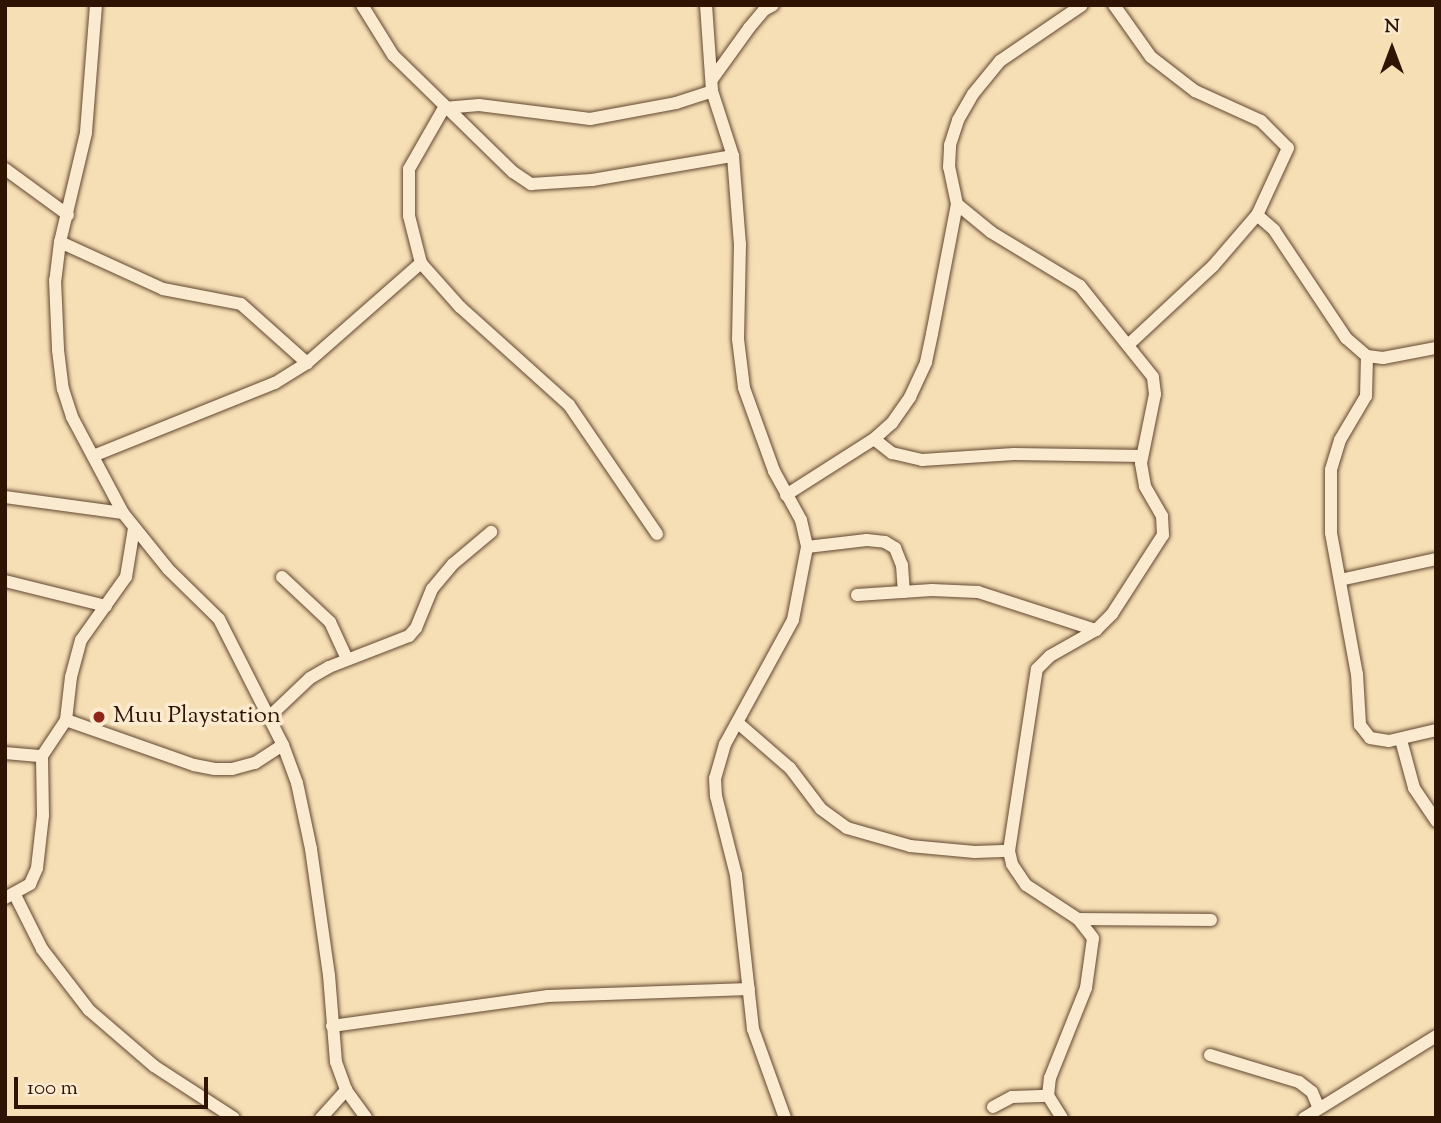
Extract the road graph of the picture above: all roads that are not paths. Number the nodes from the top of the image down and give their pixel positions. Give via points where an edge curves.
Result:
1 (96, 5) edge
2 (362, 5) edge
3 (706, 5) edge
4 (773, 5) edge
5 (1082, 5) edge
6 (1114, 5) edge
7 (713, 84) junction
8 (444, 108) junction
9 (733, 156) junction
10 (5, 169) edge
11 (957, 204) junction
12 (68, 215) junction
13 (1257, 215) junction
14 (60, 242) junction
15 (421, 263) junction
16 (1129, 344) junction
17 (1436, 348) edge
18 (1367, 356) junction
19 (307, 363) junction
20 (874, 439) junction
21 (93, 456) junction
22 (1142, 456) junction
23 (786, 495) junction
24 (5, 497) edge
25 (123, 513) junction
26 (134, 528) junction
27 (491, 532) dead end
28 (657, 534) dead end
29 (807, 547) junction
30 (1436, 559) edge
31 (282, 577) dead end
32 (1340, 580) junction
33 (5, 581) edge
34 (904, 592) junction
35 (857, 595) dead end
36 (106, 606) junction
37 (1096, 630) junction
38 (347, 659) junction
39 (270, 716) junction
40 (66, 720) junction
41 (738, 723) junction
42 (1436, 730) edge
43 (1401, 740) junction
44 (283, 746) junction
45 (5, 753) edge
46 (42, 756) junction
47 (1436, 821) edge
48 (1009, 851) junction
49 (10, 897) edge
50 (1078, 919) junction
51 (1211, 920) dead end
52 (749, 989) junction
53 (332, 1026) junction
54 (1436, 1036) edge
55 (1210, 1055) dead end
56 (346, 1090) junction
57 (1048, 1096) junction
58 (1318, 1106) junction
59 (993, 1107) dead end
60 (234, 1118) edge
61 (321, 1118) edge
62 (366, 1118) edge
63 (785, 1118) edge
64 (1062, 1118) edge
65 (1304, 1118) edge

1 - 12 street via 86,133
2 - 8 street via 393,55
3 - 7 street
4 - 7 street via 749,28
5 - 11 street via 1000,61 973,93 950,145 948,167
6 - 13 street via 1151,57 1195,90 1261,121 1282,139 1288,148 1286,157
7 - 8 street via 676,103 590,118 479,105
7 - 9 street
8 - 9 street via 531,184 592,180
8 - 15 street via 409,169 409,216
9 - 23 street via 740,244 740,362 747,398
10 - 12 street
11 - 16 street via 991,232 1080,286
11 - 20 street via 926,362 910,397
12 - 14 street
13 - 16 street via 1213,266
13 - 18 street via 1274,230 1346,338
14 - 19 street via 163,289 241,304
14 - 21 street via 55,280 63,389
15 - 19 street
15 - 28 street via 442,290 569,405
16 - 22 street via 1153,377 1155,394
17 - 18 street via 1383,358
18 - 32 street via 1366,396 1340,440 1331,470 1331,533
19 - 21 street via 275,383
20 - 22 street via 891,453 922,460 1014,454
20 - 23 street
21 - 25 street
22 - 37 street via 1146,486 1163,516 1163,535 1112,614
23 - 29 street via 801,520
24 - 25 street
25 - 26 street
26 - 36 street via 126,577
26 - 39 street via 219,619
27 - 38 street via 432,589 409,636
29 - 34 street via 885,542 895,548 902,565
29 - 41 street via 793,620
30 - 32 street
31 - 38 street via 330,622
32 - 43 street via 1357,674 1360,725 1370,738
33 - 36 street
34 - 35 street
34 - 37 street via 978,592
36 - 40 street via 81,640
37 - 48 street via 1050,656 1037,669
38 - 39 street via 310,678
39 - 44 street
40 - 44 street via 215,769 255,762
40 - 46 street
41 - 48 street via 790,768 821,809 847,828 910,846
41 - 52 street via 725,744 715,778 736,875
42 - 43 street
43 - 47 street via 1414,788
44 - 53 street via 297,783 311,849
45 - 46 street
46 - 49 street via 43,815 37,868 30,884
48 - 50 street via 1026,885
49 - 60 street via 42,949 97,1019 154,1066
50 - 51 street
50 - 57 street via 1093,938 1093,956 1086,988 1050,1078
52 - 53 street via 562,995
52 - 63 street via 758,1047
53 - 56 street via 336,1062
54 - 58 street
55 - 58 street via 1299,1082 1312,1092
56 - 61 street
56 - 62 street
57 - 59 street via 1012,1097
57 - 64 street
58 - 65 street

